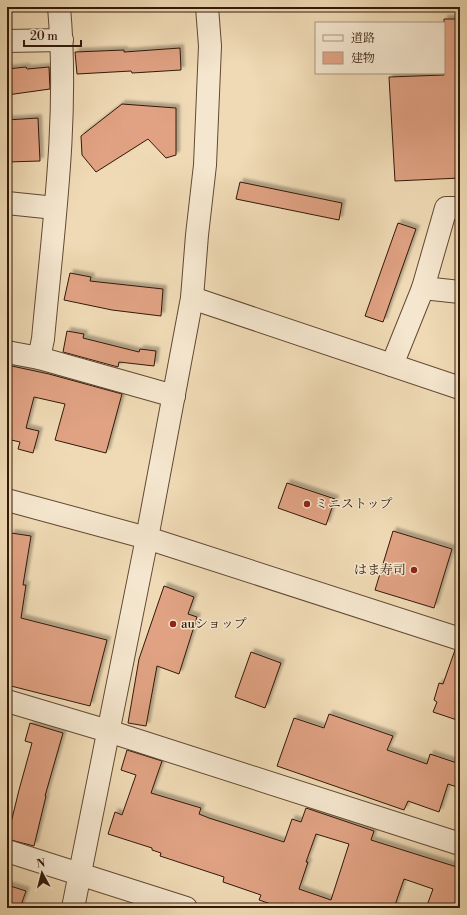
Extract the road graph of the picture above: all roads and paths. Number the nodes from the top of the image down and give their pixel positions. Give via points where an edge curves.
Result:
1 (59, 7) edge
2 (207, 7) edge
3 (62, 40) junction
4 (7, 41) edge
5 (7, 203) edge
6 (55, 208) junction
7 (460, 208) edge
8 (423, 288) junction
9 (460, 292) edge
10 (192, 298) junction
11 (7, 352) edge
12 (40, 358) junction
13 (392, 365) junction
14 (460, 388) edge
15 (174, 396) junction
16 (7, 500) edge
17 (147, 538) junction
18 (460, 639) edge
19 (7, 701) edge
20 (108, 731) junction
21 (460, 844) edge
22 (7, 851) edge
23 (80, 874) junction
24 (73, 908) edge
25 (186, 908) edge

1 - 3 street
2 - 10 street via 210,46 205,165
3 - 4 street
3 - 6 street via 62,117
5 - 6 street
6 - 12 street
7 - 8 street via 446,208
8 - 9 street
8 - 13 street
10 - 13 street
10 - 15 street
11 - 12 street
12 - 15 street
13 - 14 street
15 - 17 street
16 - 17 street
17 - 18 street
17 - 20 street
19 - 20 street
20 - 21 street
20 - 23 street
22 - 23 street
23 - 24 street
23 - 25 street

